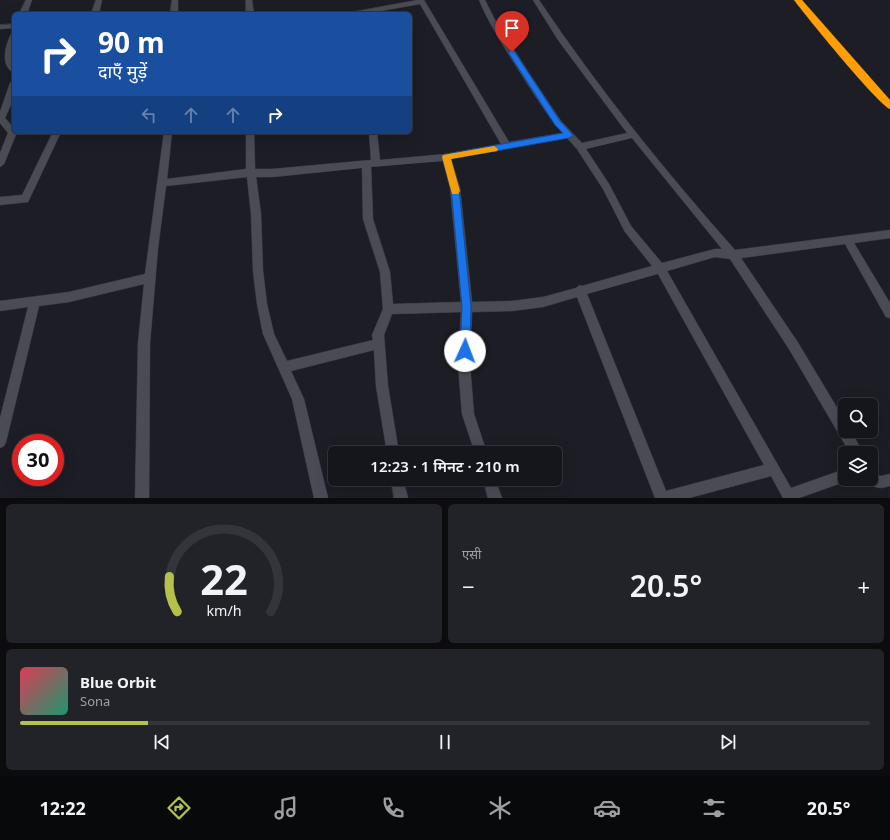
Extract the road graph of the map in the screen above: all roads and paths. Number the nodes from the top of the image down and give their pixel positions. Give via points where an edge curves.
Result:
1 (29, 0) edge
2 (100, 0) edge
3 (175, 0) edge
4 (249, 0) edge
5 (482, 0) edge
6 (536, 0) edge
7 (798, 0) edge
8 (422, 1) edge
9 (24, 12) edge
10 (96, 12) edge
11 (174, 12) edge
12 (250, 12) edge
13 (363, 12) edge
14 (12, 26) edge
15 (0, 27) edge
16 (12, 41) edge
17 (12, 68) edge
18 (12, 90) edge
19 (890, 106) edge
20 (12, 131) edge
21 (12, 134) edge
22 (56, 134) edge
23 (168, 134) edge
24 (250, 134) edge
25 (373, 134) edge
26 (569, 135) junction
27 (633, 135) junction
28 (507, 146) junction
29 (580, 147) junction
30 (446, 157) junction
31 (0, 164) edge
32 (371, 165) junction
33 (251, 173) junction
34 (161, 183) junction
35 (0, 201) edge
36 (890, 234) edge
37 (848, 241) junction
38 (733, 256) junction
39 (660, 268) junction
40 (150, 278) junction
41 (580, 290) junction
42 (35, 302) junction
43 (0, 306) edge
44 (467, 307) junction
45 (388, 309) junction
46 (890, 313) edge
47 (378, 344) junction
48 (284, 367) junction
49 (0, 442) edge
50 (391, 446) edge
51 (479, 446) edge
52 (853, 446) edge
53 (774, 469) junction
54 (838, 478) edge
55 (890, 480) edge
56 (878, 481) edge
57 (398, 486) edge
58 (491, 486) edge
59 (790, 497) edge
60 (142, 498) edge
61 (321, 498) edge
62 (401, 498) edge
63 (495, 498) edge
64 (663, 498) edge

1 - 9 street
2 - 10 street
3 - 11 street
4 - 12 street
5 - 26 street via 490,18 526,76
6 - 27 street via 577,61
7 - 19 highway
8 - 13 street
8 - 28 street
14 - 15 street
16 - 17 street via 6,55
18 - 20 street via 1,119
21 - 31 street
22 - 35 street via 25,199
23 - 34 street
24 - 33 street
25 - 32 street
26 - 28 street
26 - 29 street
27 - 29 street
27 - 38 street
28 - 30 street
29 - 39 street via 606,187 628,229
30 - 32 street
30 - 44 street via 455,188
32 - 33 street
32 - 45 street via 368,219 385,272
33 - 34 street
33 - 48 street via 262,304 269,334
34 - 40 street
36 - 37 street
37 - 38 street
37 - 46 street
38 - 39 street via 715,253
38 - 52 street via 793,345
39 - 41 street
39 - 53 street
40 - 42 street via 69,297
40 - 60 street via 144,342
41 - 44 street via 543,302
41 - 64 street
42 - 43 street
42 - 49 street
44 - 45 street
44 - 51 street via 464,366 468,414
45 - 47 street via 378,335
47 - 48 street
47 - 50 street
48 - 61 street via 298,399
53 - 59 street
53 - 64 street
54 - 59 street
55 - 56 street
57 - 62 street
58 - 63 street

